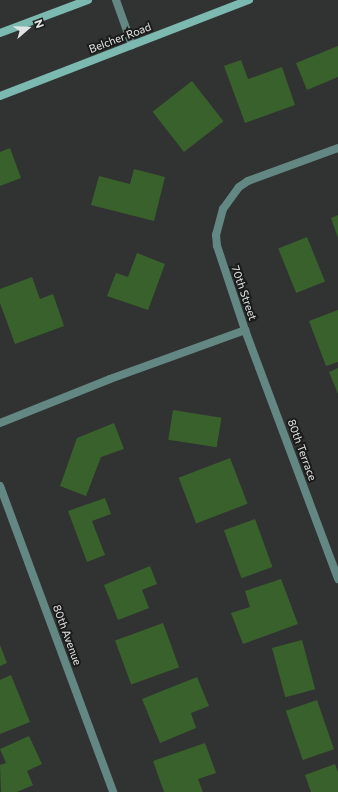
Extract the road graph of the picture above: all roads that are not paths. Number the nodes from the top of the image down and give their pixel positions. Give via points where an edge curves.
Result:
1 (88, 0) edge
2 (116, 0) edge
3 (249, 0) edge
4 (0, 33) edge
5 (132, 45) junction
6 (0, 96) edge
7 (338, 148) edge
8 (245, 330) junction
9 (0, 423) edge
10 (0, 486) edge
11 (338, 579) edge
12 (113, 792) edge

1 - 4 main road
2 - 5 street
3 - 5 main road, Belcher Road
5 - 6 main road, Belcher Road
7 - 8 street, 70th Street via 248,181 239,187 223,209 216,235 217,246
8 - 9 street, 70th Street via 110,379
8 - 11 street, 80th Terrace
10 - 12 street, 80th Avenue

